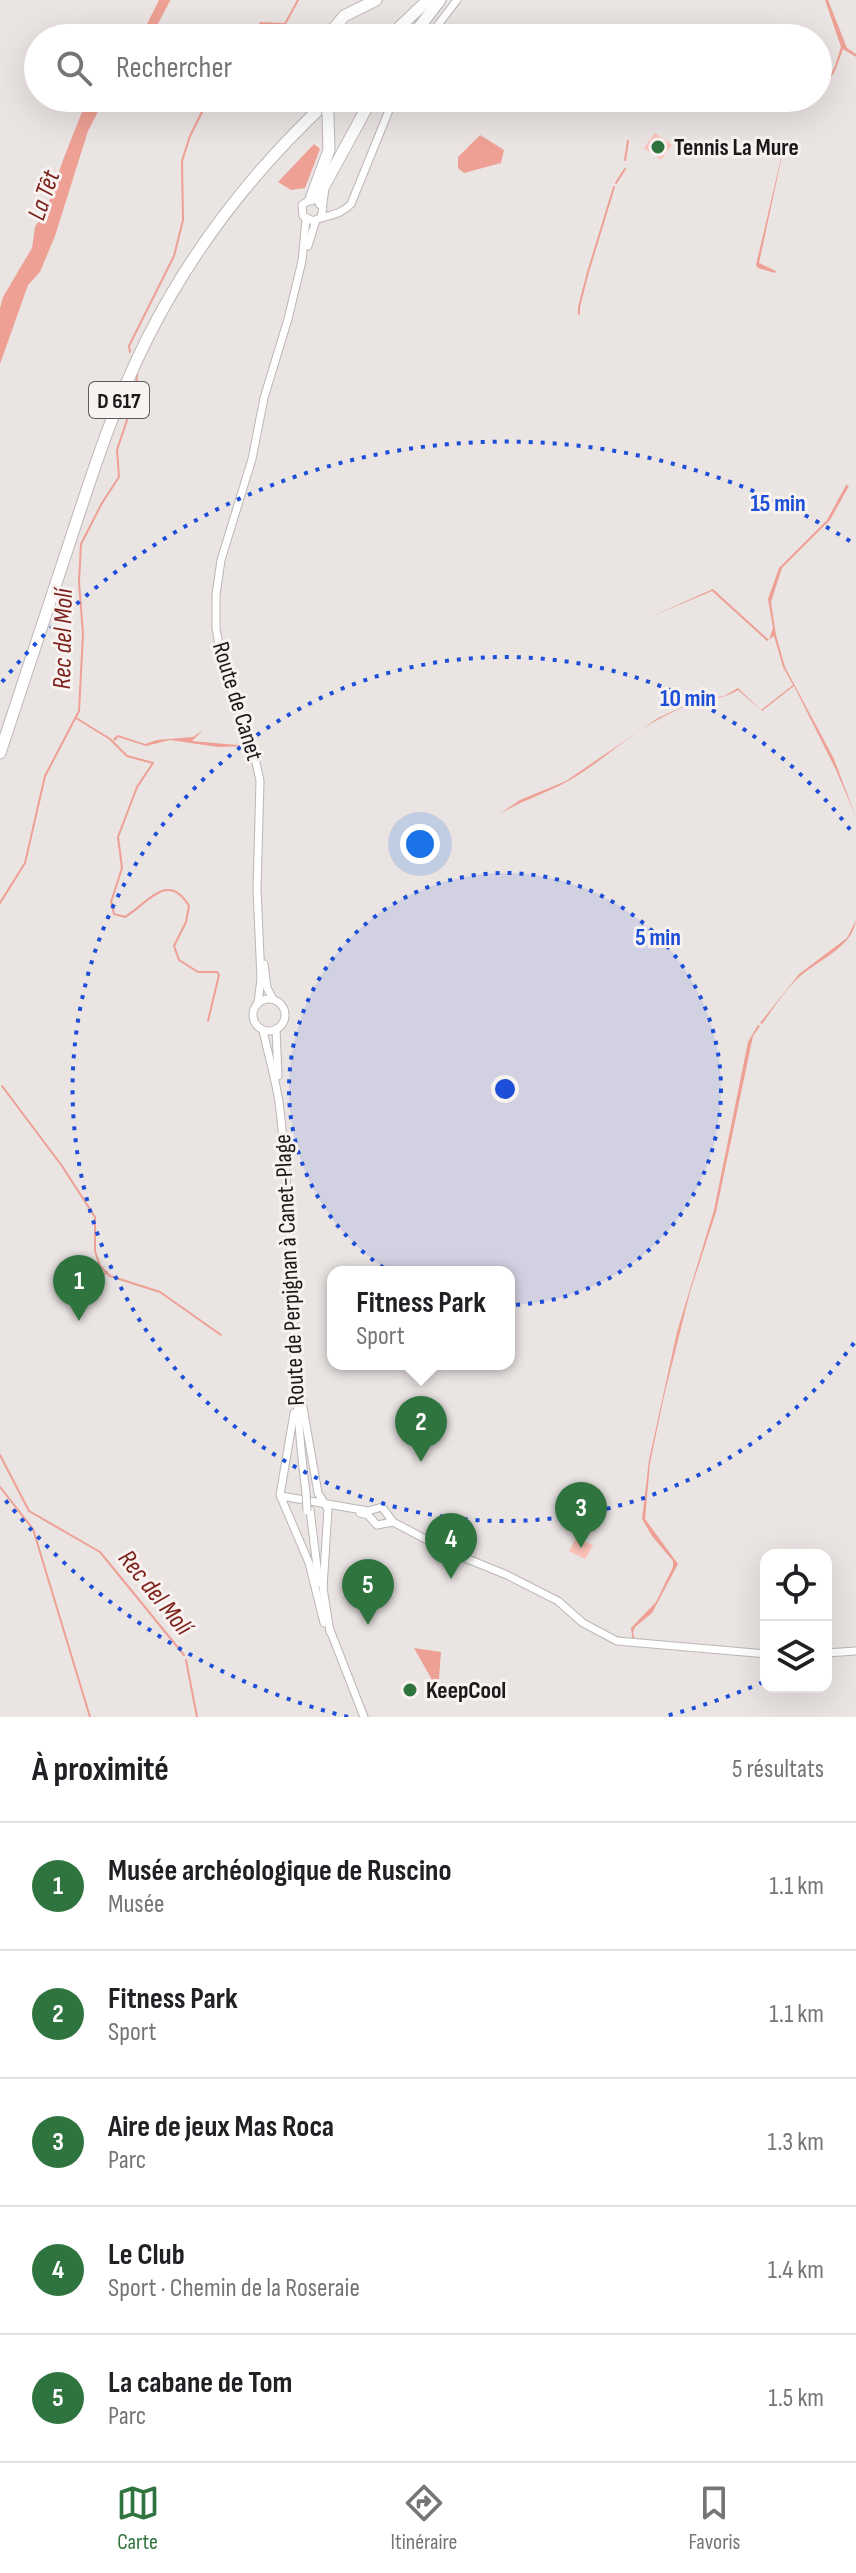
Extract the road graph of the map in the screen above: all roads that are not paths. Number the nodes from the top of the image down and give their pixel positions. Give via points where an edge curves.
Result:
1 (376, 0) edge
2 (428, 0) edge
3 (437, 0) edge
4 (457, 0) edge
5 (337, 24) edge
6 (403, 24) edge
7 (411, 24) edge
8 (421, 24) edge
9 (439, 24) edge
10 (311, 112) edge
11 (313, 112) edge
12 (328, 112) edge
13 (364, 112) edge
14 (389, 112) edge
15 (318, 209) junction
16 (306, 219) junction
17 (0, 742) edge
18 (0, 753) edge
19 (273, 999) junction
20 (258, 1003) junction
21 (276, 1029) junction
22 (263, 1030) junction
23 (298, 1376) junction
24 (296, 1395) junction
25 (307, 1493) junction
26 (288, 1500) junction
27 (312, 1504) junction
28 (326, 1504) junction
29 (346, 1509) junction
30 (370, 1514) junction
31 (328, 1517) junction
32 (389, 1520) junction
33 (328, 1631) junction
34 (856, 1651) edge
35 (832, 1653) edge
36 (760, 1654) edge
37 (363, 1717) edge

1 - 5 highway
2 - 6 highway
3 - 7 highway
3 - 8 highway
4 - 9 main road
10 - 17 highway, D 617 via 230,198 140,338 104,422
11 - 18 highway, D 617 via 224,215 147,337 108,430
12 - 15 highway, bridge via 330,142
13 - 15 highway via 323,188
14 - 15 main road via 349,206 339,214
15 - 16 main road
15 - 16 main road, Route de Canet via 302,205
15 - 19 main road, Route de Canet via 218,595 224,658 262,772 262,939
16 - 20 main road, Route de Canet via 293,299 216,595 222,663 250,735 260,781
19 - 20 main road
19 - 21 main road via 285,1014
20 - 22 main road via 254,1020
21 - 22 main road
21 - 23 main road, Route de Perpignan à Canet-Plage
22 - 24 main road, Route de Perpignan à Canet-Plage via 282,1140
23 - 25 main road, Route de Perpignan à Canet-Plage
23 - 27 main road
24 - 25 main road, Route de Perpignan à Canet-Plage
24 - 26 main road
25 - 27 main road, Route de Perpignan à Canet-Plage, bridge
26 - 27 main road
26 - 33 main road
27 - 28 main road
27 - 33 main road
28 - 29 main road
28 - 30 main road
28 - 31 main road
29 - 30 main road
29 - 31 main road via 336,1509
30 - 32 main road via 377,1525
30 - 32 main road via 382,1507
31 - 33 main road via 323,1588
32 - 36 main road via 558,1601 592,1630 628,1644
33 - 37 main road
34 - 35 main road

